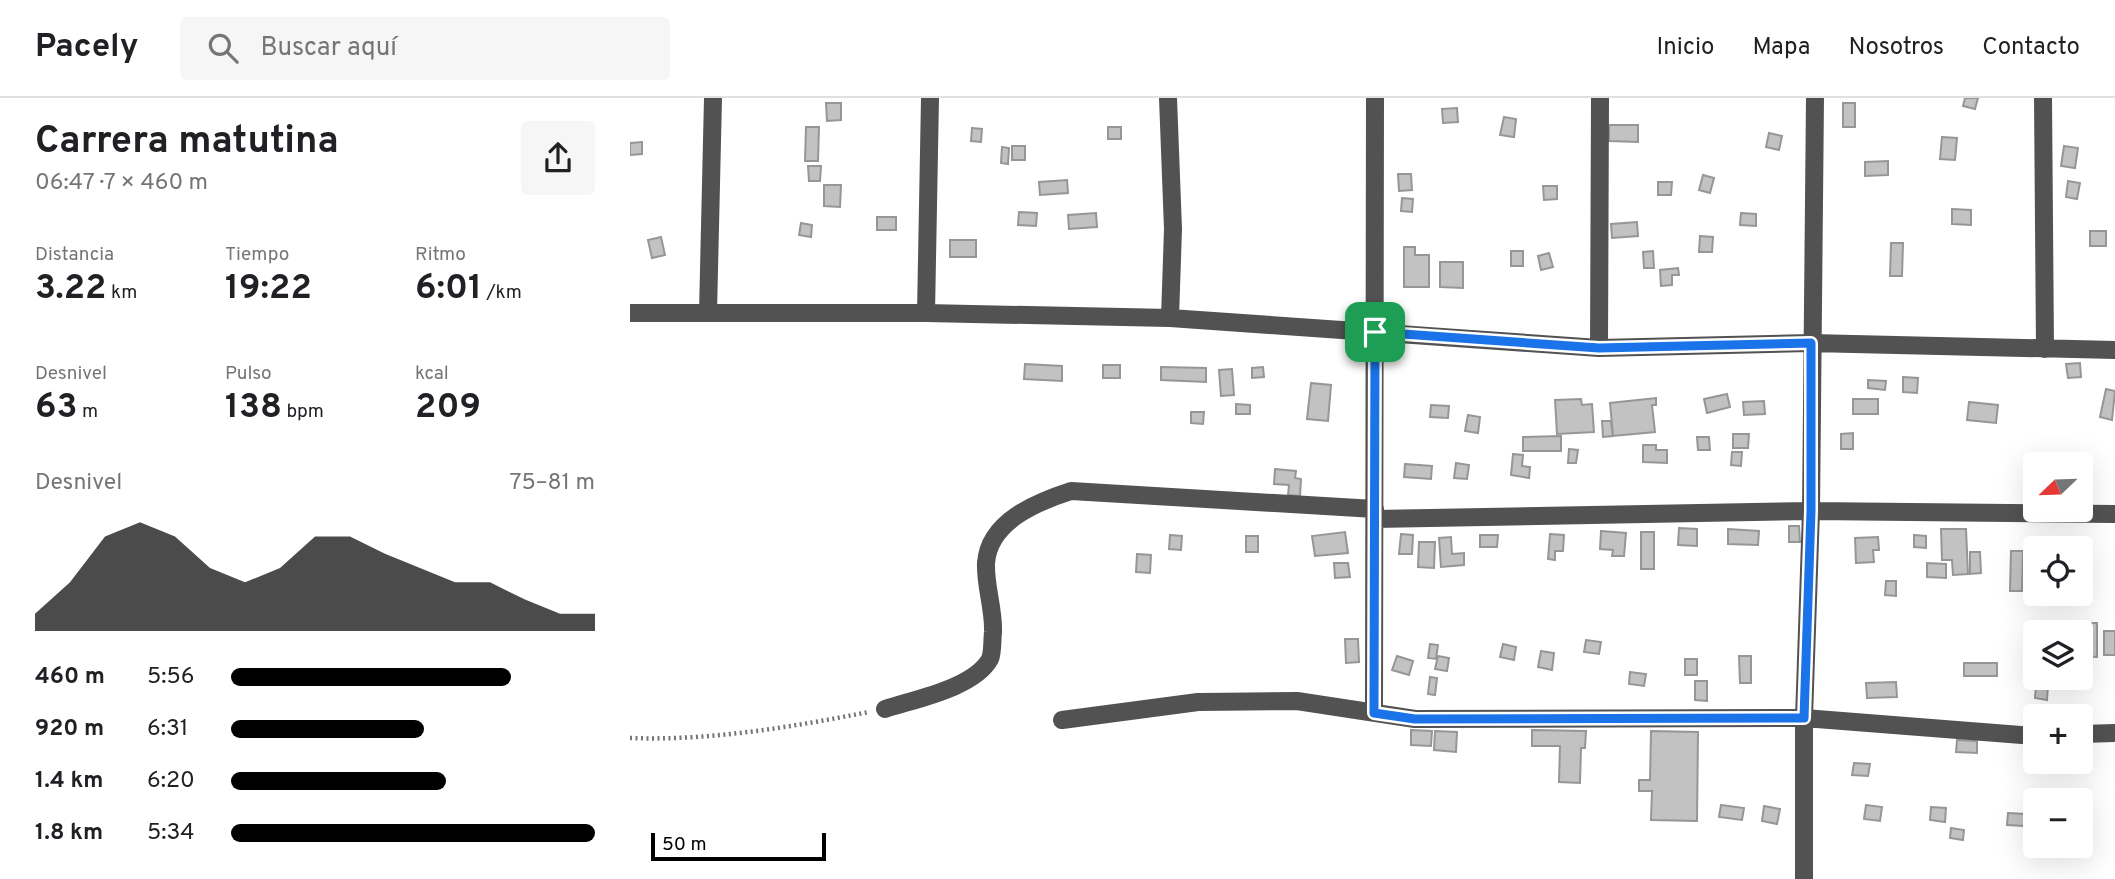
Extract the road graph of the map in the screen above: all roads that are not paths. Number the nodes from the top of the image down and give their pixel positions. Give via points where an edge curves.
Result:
1 (713, 98) edge
2 (930, 98) edge
3 (1168, 98) edge
4 (1375, 98) edge
5 (1600, 98) edge
6 (1815, 98) edge
7 (2043, 98) edge
8 (630, 313) edge
9 (708, 313) junction
10 (926, 313) junction
11 (1170, 318) junction
12 (1375, 332) junction
13 (1811, 343) junction
14 (1599, 348) junction
15 (2045, 349) junction
16 (2115, 350) edge
17 (1811, 511) junction
18 (1375, 514) junction
19 (2115, 514) edge
20 (886, 709) road end
21 (1374, 713) junction
22 (1804, 718) junction
23 (1062, 720) dead end
24 (2115, 733) edge
25 (2093, 734) edge
26 (2023, 735) edge
27 (1804, 879) edge

1 - 9 street
2 - 10 street
3 - 11 street via 1173,229
4 - 12 street
5 - 14 street
6 - 13 street
7 - 15 street
8 - 9 street
9 - 10 street
10 - 11 street
11 - 12 street
12 - 14 street
12 - 18 street
13 - 14 street
13 - 15 street
13 - 17 street
15 - 16 street
17 - 18 street
17 - 19 street
17 - 22 street
18 - 20 street via 1071,491 1040,501 1006,523 986,562 993,617 991,657 957,685
18 - 21 street
21 - 22 street via 1415,719
21 - 23 street via 1297,701 1198,702
22 - 26 street
22 - 27 street
24 - 25 street

